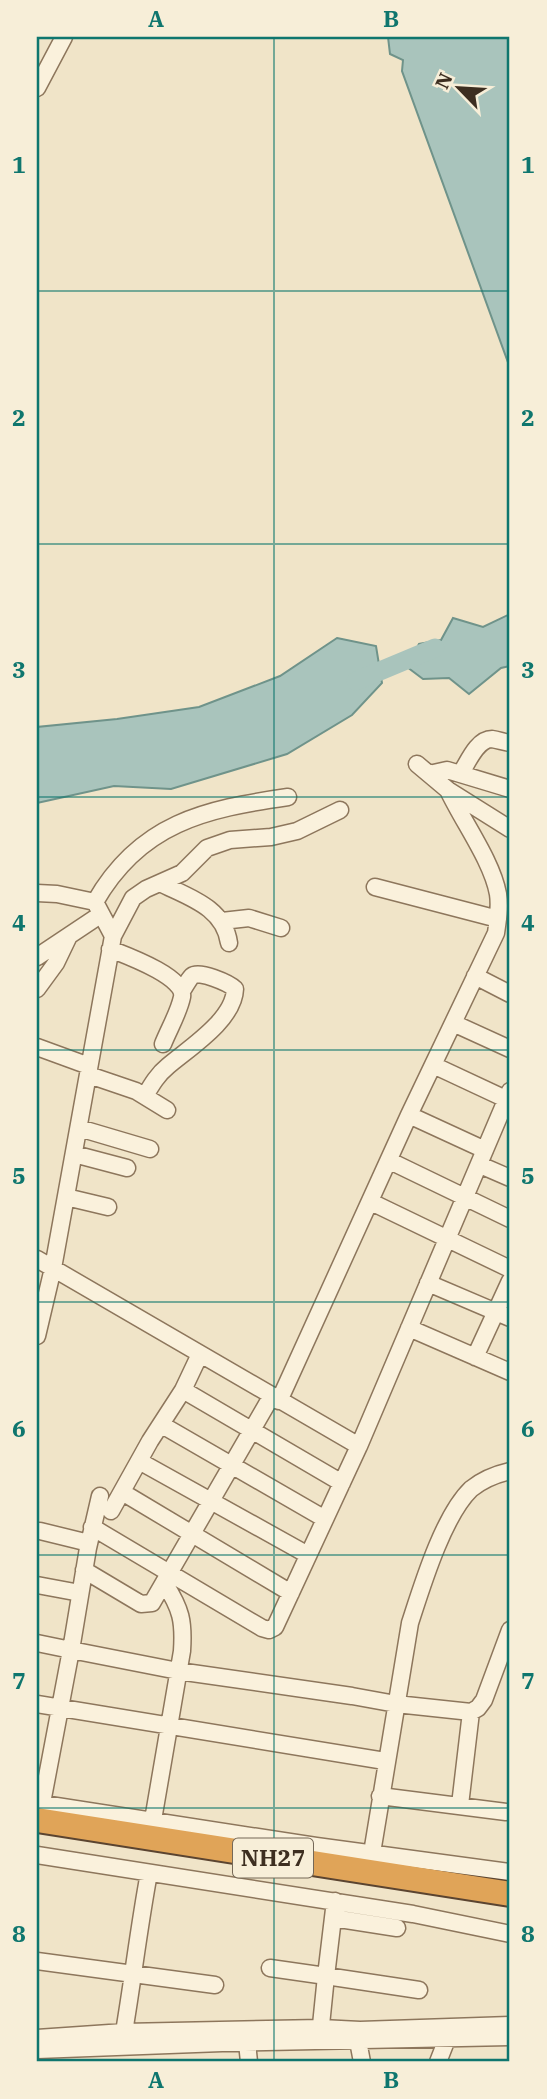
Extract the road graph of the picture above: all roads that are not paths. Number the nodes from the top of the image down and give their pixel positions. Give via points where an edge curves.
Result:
1 (64, 37) edge
2 (37, 88) edge
3 (510, 743) edge
4 (461, 773) junction
5 (510, 789) edge
6 (448, 790) junction
7 (288, 797) dead end
8 (340, 810) dead end
9 (510, 829) edge
10 (160, 883) junction
11 (375, 887) dead end
12 (37, 893) edge
13 (98, 909) junction
14 (222, 921) junction
15 (281, 928) dead end
16 (501, 930) edge
17 (68, 937) junction
18 (111, 942) junction
19 (229, 943) dead end
20 (37, 957) edge
21 (475, 976) junction
22 (37, 989) edge
23 (182, 991) junction
24 (510, 994) edge
25 (453, 1023) junction
26 (163, 1044) dead end
27 (37, 1047) edge
28 (510, 1049) edge
29 (433, 1065) junction
30 (89, 1070) junction
31 (145, 1096) junction
32 (509, 1097) edge
33 (167, 1110) dead end
34 (410, 1115) junction
35 (79, 1128) junction
36 (503, 1128) edge
37 (150, 1149) dead end
38 (74, 1154) junction
39 (482, 1157) junction
40 (390, 1161) junction
41 (127, 1168) dead end
42 (510, 1178) edge
43 (66, 1196) junction
44 (465, 1197) junction
45 (371, 1202) junction
46 (108, 1208) dead end
47 (510, 1219) edge
48 (448, 1238) junction
49 (37, 1259) edge
50 (53, 1268) junction
51 (510, 1269) edge
52 (510, 1281) edge
53 (428, 1283) junction
54 (503, 1315) edge
55 (410, 1328) junction
56 (37, 1336) edge
57 (200, 1354) junction
58 (475, 1357) junction
59 (510, 1372) edge
60 (183, 1390) junction
61 (275, 1399) junction
62 (162, 1425) junction
63 (252, 1429) junction
64 (359, 1446) junction
65 (139, 1461) junction
66 (232, 1466) junction
67 (510, 1471) edge
68 (342, 1483) junction
69 (122, 1492) junction
70 (100, 1496) dead end
71 (211, 1501) junction
72 (111, 1511) dead end
73 (325, 1518) junction
74 (40, 1531) dead end
75 (191, 1534) junction
76 (91, 1535) junction
77 (308, 1555) junction
78 (84, 1570) junction
79 (168, 1578) junction
80 (37, 1585) edge
81 (80, 1593) junction
82 (291, 1593) junction
83 (510, 1630) edge
84 (37, 1643) edge
85 (71, 1650) junction
86 (504, 1665) edge
87 (178, 1671) junction
88 (37, 1704) edge
89 (396, 1704) junction
90 (60, 1709) junction
91 (471, 1712) junction
92 (169, 1726) junction
93 (385, 1762) junction
94 (380, 1796) junction
95 (460, 1805) junction
96 (39, 1809) edge
97 (506, 1812) dead end
98 (153, 1820) junction
99 (37, 1852) edge
100 (372, 1853) junction
101 (510, 1872) edge
102 (149, 1873) junction
103 (510, 1894) edge
104 (510, 1909) edge
105 (334, 1910) junction
106 (397, 1928) dead end
107 (510, 1934) edge
108 (37, 1961) edge
109 (270, 1968) dead end
110 (134, 1973) junction
111 (326, 1976) junction
112 (215, 1985) dead end
113 (419, 1990) dead end
114 (510, 2025) edge
115 (124, 2032) junction
116 (448, 2033) junction
117 (321, 2034) junction
118 (246, 2036) junction
119 (510, 2037) edge
120 (37, 2038) edge
121 (358, 2041) junction
122 (37, 2050) edge
123 (61, 2050) edge
124 (250, 2062) edge
125 (362, 2062) edge
126 (438, 2062) edge

1 - 2 street
3 - 4 street via 484,741
4 - 5 street
4 - 6 street via 423,769
6 - 9 street
6 - 16 street via 487,862 498,893
7 - 13 street via 204,812 140,845 119,867
8 - 10 street via 297,831 218,843 182,873
10 - 14 street via 198,902
10 - 18 street via 133,898
11 - 16 street
12 - 13 street via 57,894
13 - 17 street
13 - 18 street
14 - 15 street via 249,918
14 - 19 street
16 - 21 street
17 - 20 street
17 - 22 street via 56,964
18 - 23 street via 160,971
18 - 30 street
21 - 24 street
21 - 25 street
23 - 26 street
23 - 31 street via 192,976 199,974 230,985 235,996 214,1028 169,1065
25 - 28 street
25 - 29 street
27 - 30 street
29 - 32 street
29 - 34 street
30 - 31 street
30 - 35 street
31 - 33 street
32 - 36 street
34 - 39 street
34 - 40 street
35 - 37 street
35 - 38 street
36 - 39 street
38 - 41 street
38 - 43 street
39 - 42 street
39 - 44 street
40 - 44 street
40 - 45 street
43 - 46 street
43 - 50 street
44 - 47 street
44 - 48 street
45 - 48 street
45 - 61 street
48 - 51 street
48 - 53 street
49 - 50 street
50 - 56 street
50 - 57 street
52 - 54 street
53 - 54 street
53 - 55 street
54 - 58 street
55 - 58 street
55 - 64 street
57 - 60 street
57 - 61 street
58 - 59 street
60 - 62 street
60 - 63 street
61 - 63 street
61 - 64 street
62 - 65 street
62 - 66 street
63 - 66 street
63 - 68 street
64 - 68 street
65 - 69 street
65 - 71 street
66 - 71 street
66 - 73 street
67 - 89 street via 470,1490 446,1529 410,1623
68 - 73 street
69 - 72 street
69 - 75 street
70 - 76 street
71 - 75 street
71 - 77 street
73 - 77 street
74 - 76 street
75 - 79 street
75 - 82 street
76 - 78 street
76 - 79 street
77 - 82 street
78 - 79 street via 148,1605
78 - 81 street
79 - 82 street via 269,1630 275,1627
79 - 87 street via 184,1626
80 - 81 street
81 - 85 street
83 - 86 street
84 - 85 street
85 - 87 street
85 - 90 street
86 - 91 street via 484,1700
87 - 89 street
87 - 92 street
88 - 90 street
89 - 91 street
89 - 93 street
90 - 92 street
90 - 96 street
91 - 95 street
92 - 93 street
92 - 98 street
93 - 94 street
94 - 95 street
94 - 100 street
95 - 97 street
96 - 98 street
96 - 103 highway, NH27
98 - 100 street
99 - 102 street
99 - 104 highway, NH27
100 - 101 street
102 - 105 street
102 - 110 street
105 - 106 street
105 - 107 street via 413,1914
105 - 111 street
108 - 110 street
109 - 111 street
110 - 112 street
110 - 115 street
111 - 113 street
111 - 117 street
114 - 116 street
115 - 118 street
115 - 123 street
116 - 117 street via 360,2030
116 - 119 street
116 - 121 street
116 - 126 street
117 - 118 street
117 - 121 street
118 - 123 street
118 - 124 street
120 - 123 street
121 - 125 street
122 - 123 street

